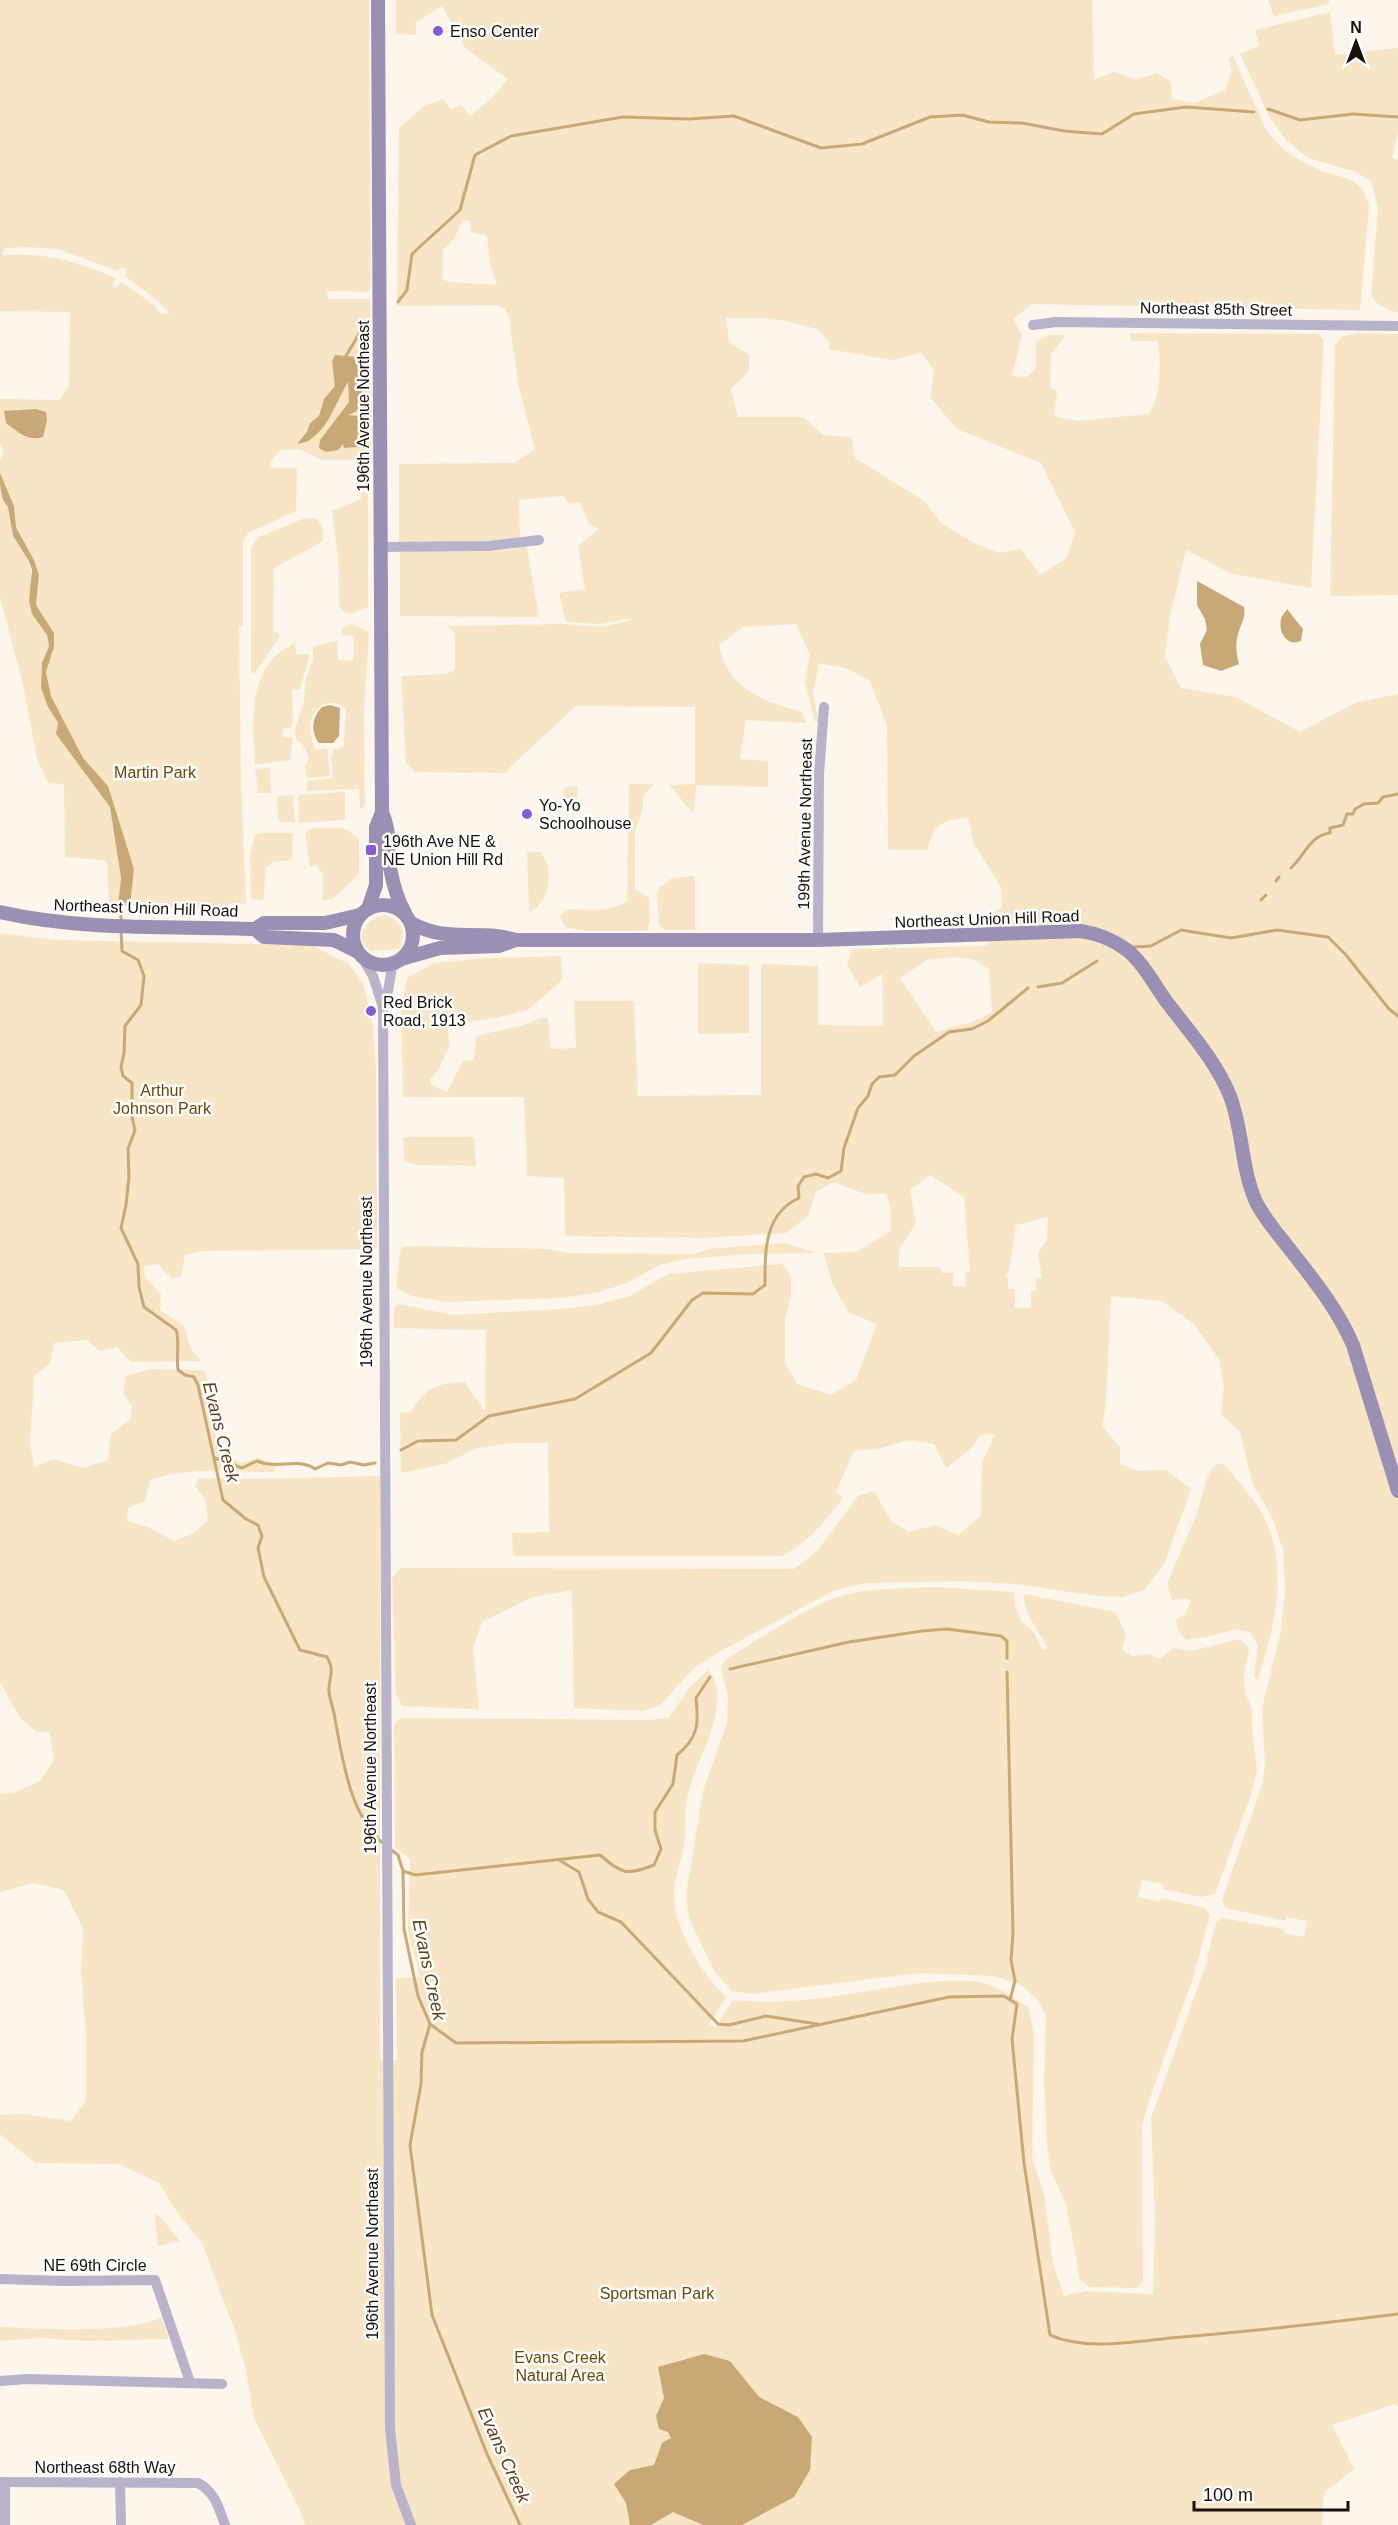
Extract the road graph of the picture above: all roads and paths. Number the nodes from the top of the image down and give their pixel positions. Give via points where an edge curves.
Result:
1 (378, 0) edge
2 (1033, 325) dead end
3 (1398, 326) edge
4 (539, 540) dead end
5 (380, 548) junction
6 (824, 707) dead end
7 (382, 812) junction
8 (0, 912) edge
9 (364, 912) junction
10 (409, 920) junction
11 (255, 929) junction
12 (516, 940) junction
13 (818, 940) junction
14 (360, 954) junction
15 (397, 961) junction
16 (382, 1007) junction
17 (1398, 1491) edge
18 (0, 2279) edge
19 (0, 2381) edge
20 (189, 2382) junction
21 (222, 2384) dead end
22 (2, 2482) edge
23 (120, 2482) junction
24 (5, 2525) edge
25 (121, 2525) edge
26 (225, 2525) edge
27 (411, 2525) edge

1 - 5 street, 196th Avenue Northeast
2 - 3 street, Northeast 85th Street via 1065,322
4 - 5 street via 489,546
5 - 7 street, 196th Avenue Northeast
6 - 13 street, 199th Avenue Northeast via 819,774
7 - 9 street, 196th Avenue Northeast via 376,827 376,885
7 - 10 street, 196th Avenue Northeast via 389,827 390,867 398,901
8 - 11 street, Northeast Union Hill Road via 94,926
9 - 10 street via 376,905 393,906
9 - 11 street, Northeast Union Hill Road via 325,923 264,922
9 - 14 street via 353,933
10 - 12 street, Northeast Union Hill Road via 438,934 499,935
10 - 15 street via 412,942
11 - 14 street, Northeast Union Hill Road via 264,937 334,940
12 - 13 street, Northeast Union Hill Road
12 - 15 street, Northeast Union Hill Road via 499,946 440,948
13 - 17 street, Northeast Union Hill Road via 1081,931 1098,934 1129,952 1214,1066 1230,1095 1256,1202 1344,1323
14 - 15 street via 376,964
14 - 16 street, 196th Avenue Northeast
15 - 16 street, 196th Avenue Northeast via 388,977 387,1001
16 - 27 street, 196th Avenue Northeast via 390,2428 396,2485
18 - 20 street, NE 69th Circle via 155,2280
19 - 20 street
20 - 21 street
22 - 23 street, Northeast 68th Way
22 - 24 street
23 - 25 street
23 - 26 street, Northeast 68th Way via 198,2482 214,2495

